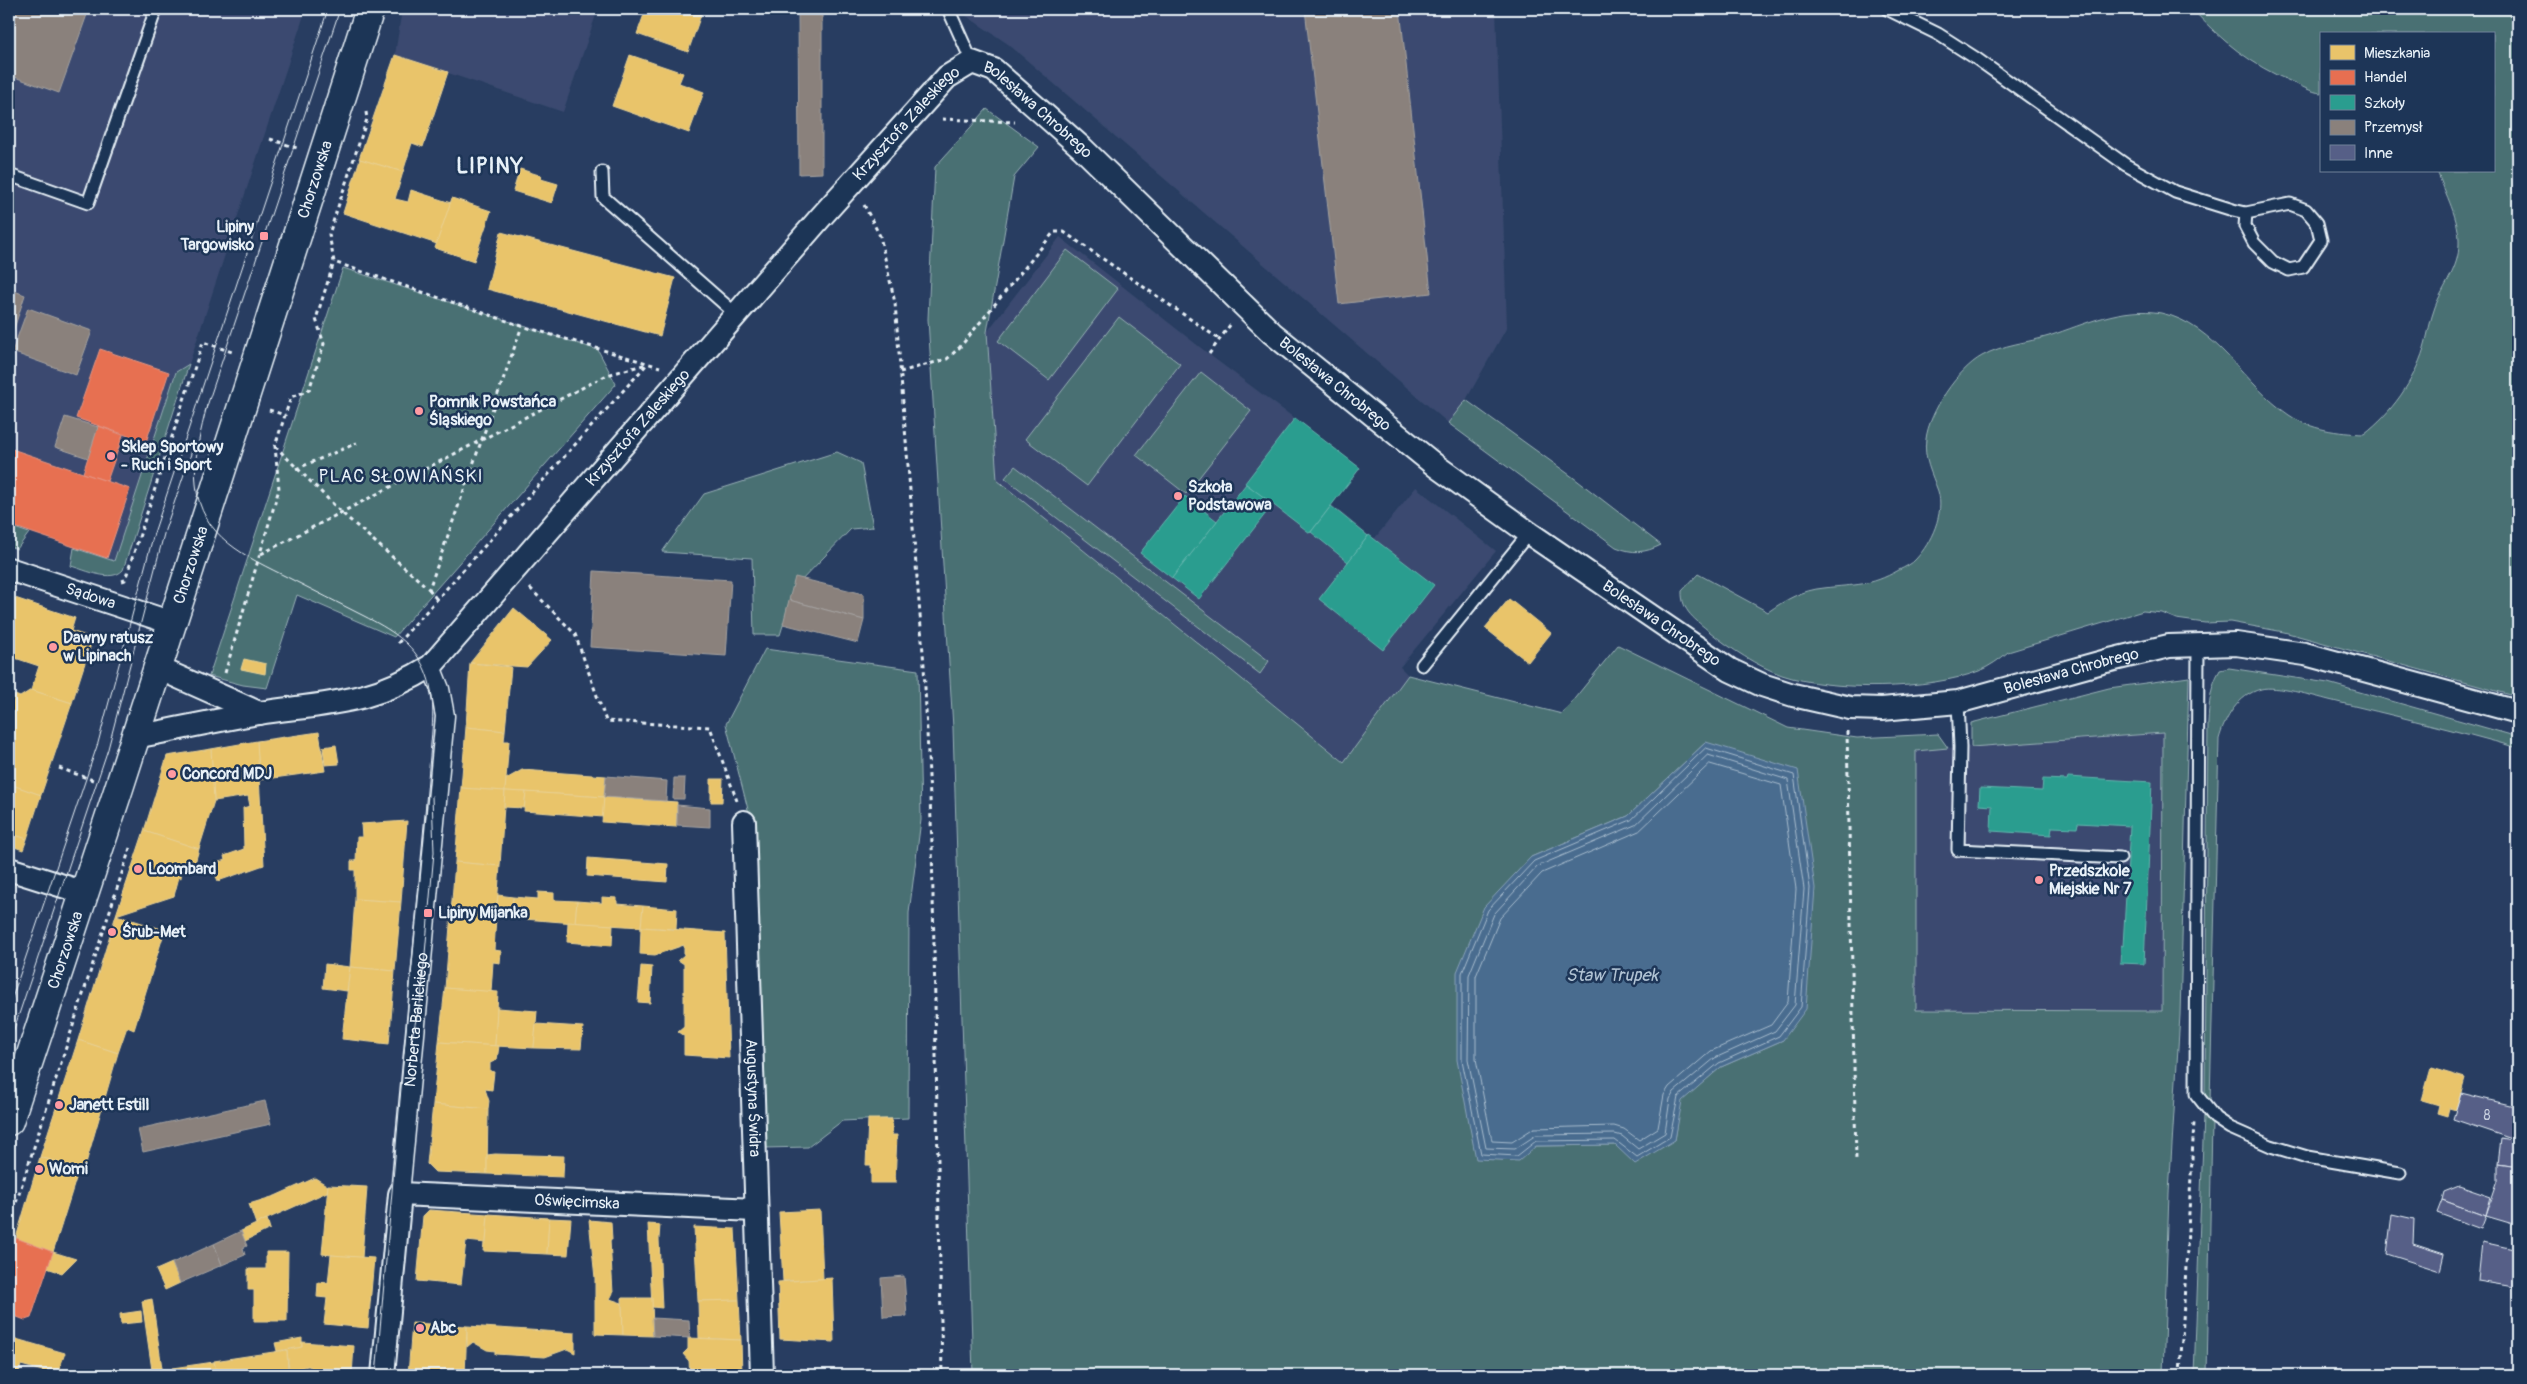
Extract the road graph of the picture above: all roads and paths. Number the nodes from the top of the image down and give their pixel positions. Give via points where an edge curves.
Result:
1 (156, 9) edge
2 (370, 9) edge
3 (953, 9) edge
4 (1887, 9) edge
5 (972, 62) junction
6 (936, 118) dead end
7 (1023, 126) dead end
8 (602, 172) dead end
9 (9, 175) edge
10 (852, 183) junction
11 (2246, 213) junction
12 (329, 234) dead end
13 (334, 262) junction
14 (737, 316) junction
15 (1233, 321) dead end
16 (522, 326) junction
17 (1219, 340) junction
18 (203, 342) dead end
19 (1209, 354) dead end
20 (648, 363) junction
21 (667, 368) dead end
22 (900, 372) junction
23 (480, 441) junction
24 (356, 443) dead end
25 (275, 446) junction
26 (296, 469) junction
27 (342, 513) junction
28 (1529, 533) junction
29 (260, 554) junction
30 (9, 569) edge
31 (514, 572) junction
32 (118, 582) dead end
33 (429, 589) junction
34 (437, 600) junction
35 (172, 623) junction
36 (398, 643) dead end
37 (2198, 645) junction
38 (1422, 665) dead end
39 (431, 666) junction
40 (158, 668) junction
41 (224, 677) dead end
42 (1958, 702) junction
43 (1850, 708) junction
44 (2518, 712) edge
45 (259, 713) junction
46 (1838, 728) dead end
47 (1847, 730) junction
48 (1855, 730) dead end
49 (135, 737) junction
50 (744, 822) joint
51 (134, 835) dead end
52 (2120, 858) dead end
53 (9, 868) edge
54 (85, 893) junction
55 (2196, 1094) junction
56 (9, 1121) edge
57 (1856, 1160) dead end
58 (2400, 1173) dead end
59 (400, 1194) junction
60 (755, 1210) junction
61 (9, 1225) edge
62 (383, 1375) edge
63 (762, 1375) edge
64 (942, 1375) edge
65 (2180, 1375) edge

1 - 9 lane via 88,203
2 - 35 street, Chorzowska
3 - 5 lane via 950,14
4 - 11 lane via 1938,34 1977,59 2141,174 2176,192
5 - 10 street, Krzysztofa Zaleskiego via 946,77
5 - 28 street, Bolesława Chrobrego via 994,70 1082,148 1272,333 1436,466
6 - 7 path via 1014,122
8 - 14 lane via 603,197
10 - 14 street, Krzysztofa Zaleskiego
10 - 22 path via 880,236 895,303
11 - 11 lane via 2245,226 2254,243 2273,262 2289,270 2303,267 2321,240 2317,223 2306,210 2290,204
12 - 13 path
13 - 16 path
13 - 25 path via 316,319 324,344 309,390 291,397
14 - 31 street, Krzysztofa Zaleskiego
15 - 17 path
16 - 20 path
16 - 23 path
17 - 19 path
17 - 22 path via 1064,232 1054,232 948,359
18 - 32 path via 125,580
20 - 21 path
20 - 23 path via 608,375
20 - 34 path
22 - 64 path via 924,665 932,843
23 - 27 path
23 - 33 path
24 - 26 path
25 - 26 path
25 - 29 path via 279,489
26 - 27 path
27 - 29 path
27 - 33 path
28 - 38 lane
28 - 43 street, Bolesława Chrobrego via 1730,670 1762,685
29 - 41 path
30 - 35 street, Sądowa
31 - 39 street, Krzysztofa Zaleskiego
31 - 50 path via 575,634 606,721 710,728
33 - 34 path
34 - 36 path
35 - 40 street, Chorzowska
37 - 42 street, Bolesława Chrobrego via 2169,646 2106,660
37 - 44 street, Bolesława Chrobrego via 2251,645 2305,654
37 - 55 lane
39 - 45 street, Krzysztofa Zaleskiego via 383,692 339,703
39 - 59 street, Norberta Barlickiego via 445,716
40 - 45 street
40 - 49 street, Chorzowska
42 - 43 street, Bolesława Chrobrego via 1882,709
42 - 52 lane via 1958,850
43 - 47 path
45 - 49 street, Krzysztofa Zaleskiego
46 - 47 path
47 - 48 path
47 - 57 path
49 - 54 street, Chorzowska
50 - 60 street, Augustyna Świdra
51 - 61 path
53 - 54 street
54 - 56 street, Chorzowska
55 - 58 lane via 2215,1118 2271,1146 2307,1157
55 - 65 path
59 - 60 street, Oświęcimska
59 - 62 street, Norberta Barlickiego
60 - 63 street, Augustyna Świdra

